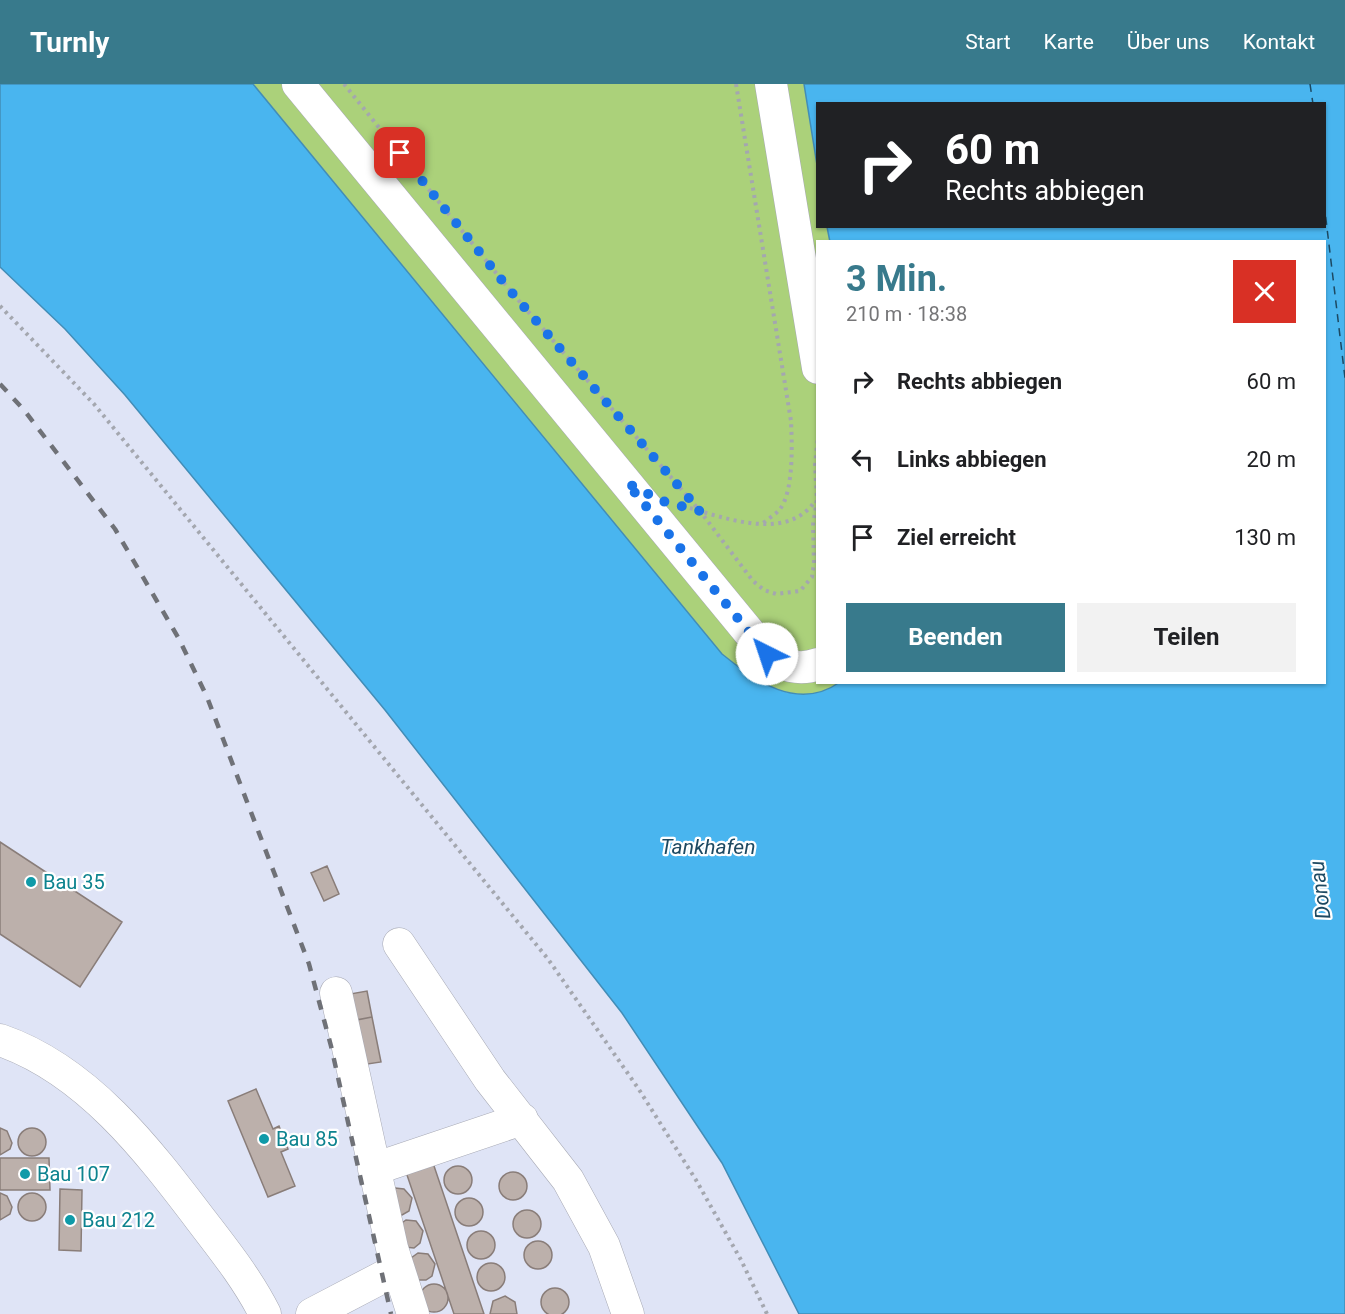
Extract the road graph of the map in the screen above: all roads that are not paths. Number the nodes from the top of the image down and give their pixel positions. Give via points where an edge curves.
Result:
1 (298, 84) edge
2 (771, 84) edge
3 (816, 356) edge
4 (816, 664) edge
5 (399, 944) dead end
6 (336, 993) dead end
7 (0, 1040) edge
8 (522, 1119) junction
9 (374, 1169) junction
10 (398, 1269) junction
11 (265, 1314) edge
12 (312, 1314) edge
13 (413, 1314) edge
14 (628, 1314) edge

1 - 4 lane via 767,654 790,666
2 - 3 lane
5 - 8 lane via 490,1080
6 - 9 lane
7 - 11 lane via 54,1066 104,1105 159,1164 253,1290
8 - 9 lane
8 - 14 lane via 568,1180 604,1246
9 - 10 lane
10 - 12 lane
10 - 13 lane

